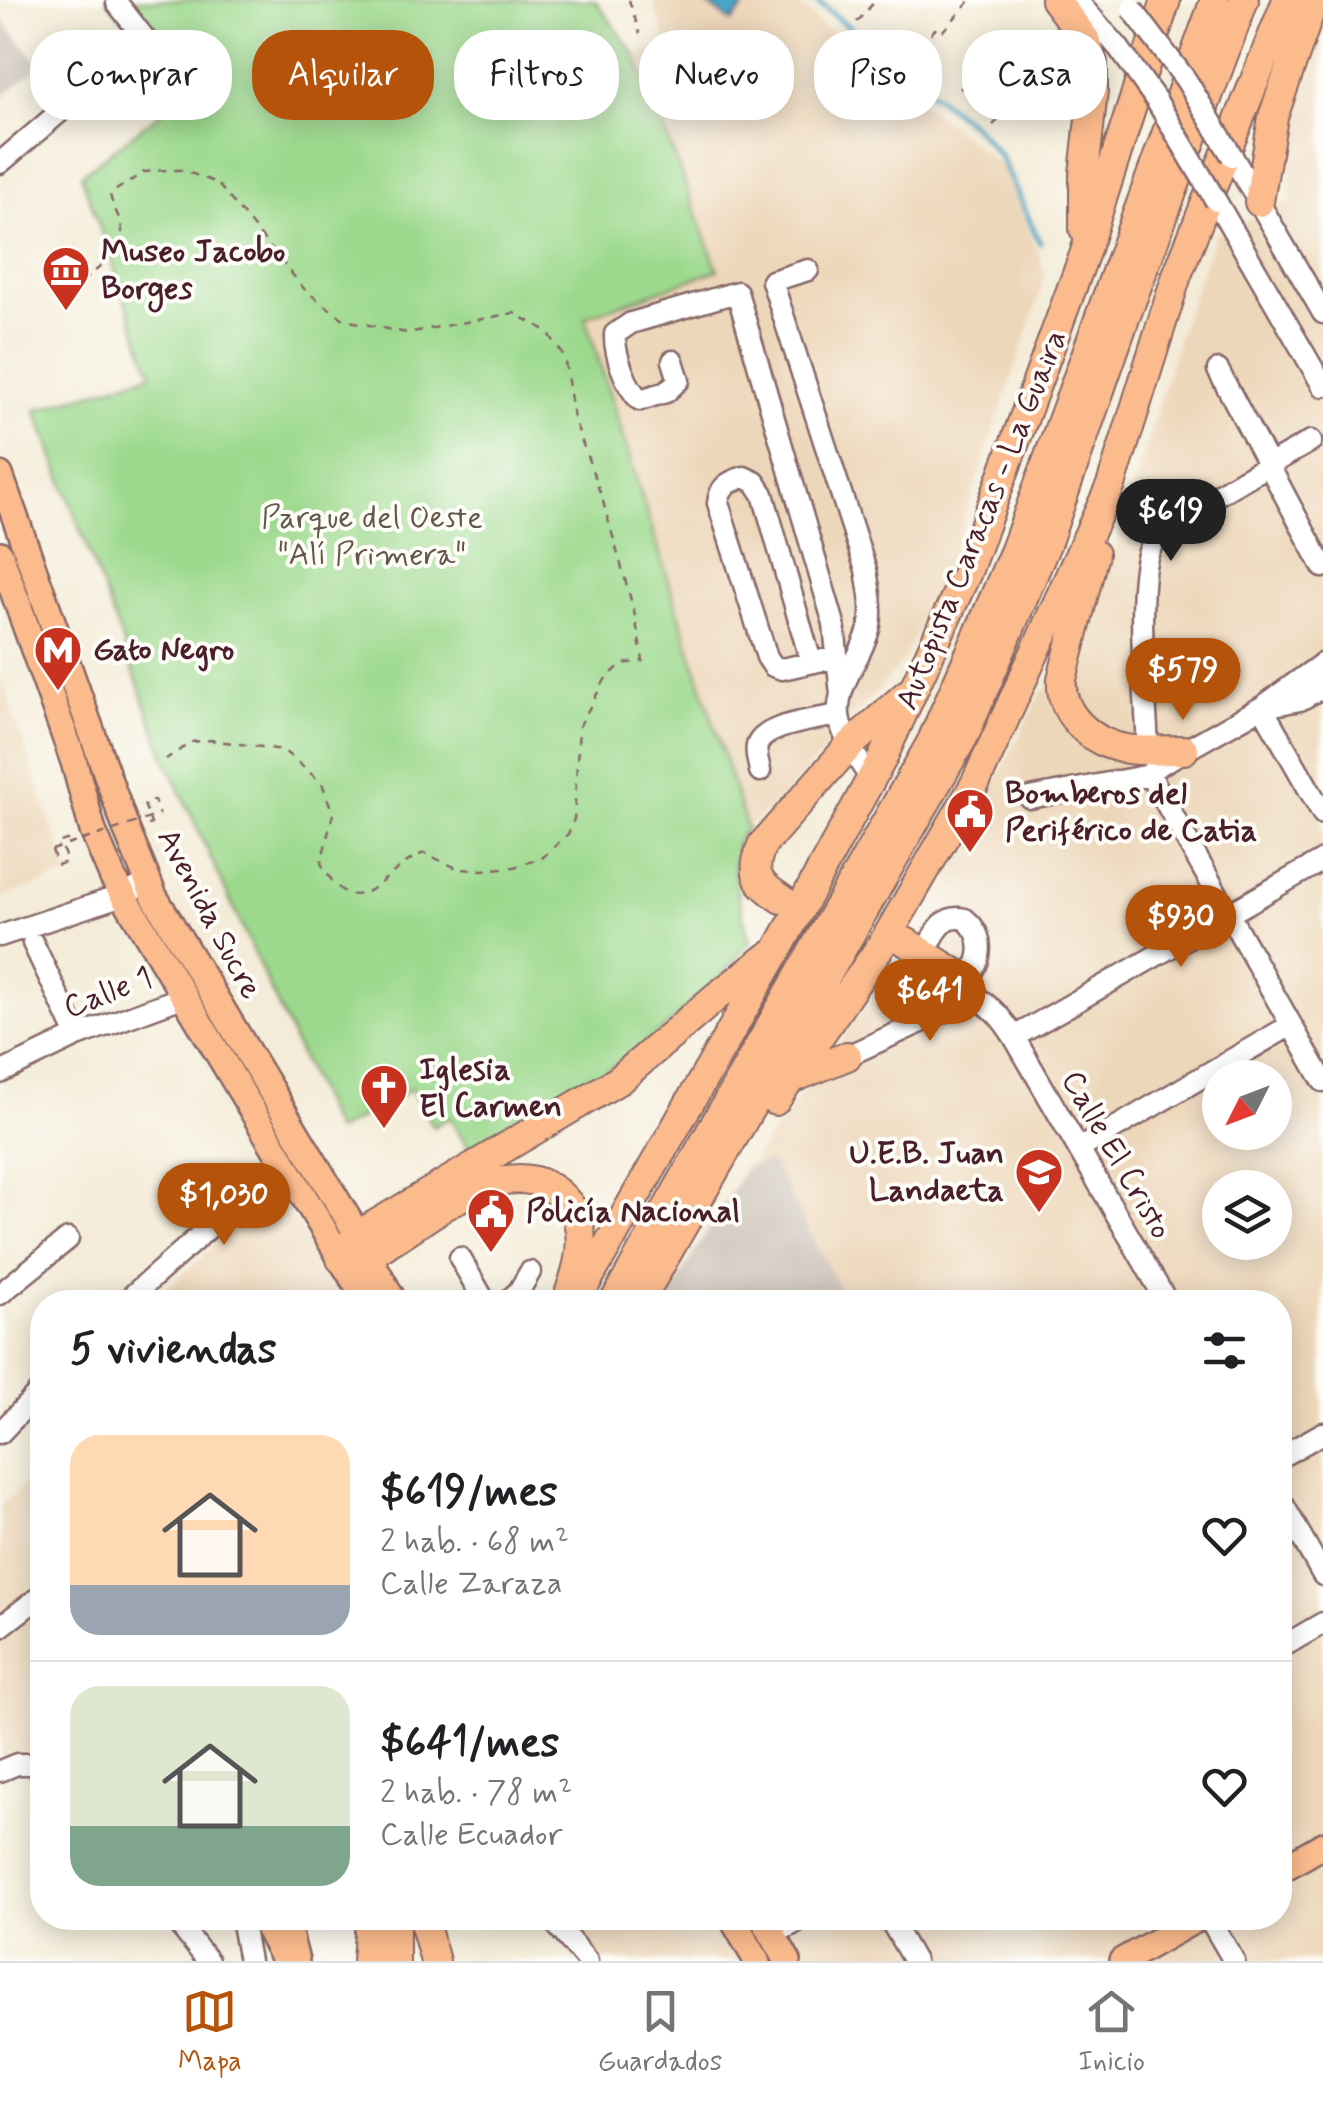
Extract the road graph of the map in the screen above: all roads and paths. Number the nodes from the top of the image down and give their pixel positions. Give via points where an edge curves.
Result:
1 (630, 0) edge
2 (876, 0) edge
3 (970, 0) edge
4 (1055, 0) edge
5 (1076, 0) edge
6 (1166, 0) edge
7 (1181, 0) edge
8 (1215, 0) edge
9 (1244, 0) edge
10 (1286, 0) edge
11 (1314, 0) edge
12 (1128, 3) edge
13 (117, 4) dead end
14 (857, 22) dead end
15 (1078, 30) edge
16 (639, 31) edge
17 (942, 33) edge
18 (1148, 53) junction
19 (998, 120) edge
20 (1090, 120) edge
21 (993, 125) dead end
22 (0, 164) edge
23 (1258, 202) junction
24 (1084, 256) junction
25 (808, 270) dead end
26 (772, 281) junction
27 (737, 292) junction
28 (72, 293) dead end
29 (1168, 303) junction
30 (1323, 313) edge
31 (673, 361) dead end
32 (1218, 370) dead end
33 (1323, 386) edge
34 (1089, 422) junction
35 (1312, 441) dead end
36 (1268, 467) junction
37 (0, 475) edge
38 (1111, 485) junction
39 (0, 554) edge
40 (1323, 567) edge
41 (837, 657) junction
42 (811, 662) junction
43 (1323, 664) edge
44 (916, 686) junction
45 (1323, 687) edge
46 (840, 704) junction
47 (1262, 707) junction
48 (849, 746) junction
49 (1184, 750) joint
50 (166, 759) dead end
51 (1149, 762) junction
52 (760, 771) dead end
53 (871, 779) junction
54 (1030, 798) dead end
55 (1323, 814) edge
56 (151, 824) dead end
57 (60, 842) dead end
58 (1323, 860) edge
59 (148, 882) junction
60 (123, 895) junction
61 (782, 899) dead end
62 (1228, 915) junction
63 (6, 933) edge
64 (783, 940) junction
65 (34, 943) dead end
66 (915, 947) joint
67 (969, 988) junction
68 (184, 996) junction
69 (1291, 1024) junction
70 (768, 1030) junction
71 (826, 1030) junction
72 (78, 1036) junction
73 (1014, 1037) junction
74 (847, 1056) junction
75 (0, 1073) edge
76 (790, 1080) junction
77 (1323, 1080) edge
78 (732, 1144) junction
79 (1078, 1149) junction
80 (283, 1162) junction
81 (68, 1239) dead end
82 (355, 1250) junction
83 (460, 1258) dead end
84 (530, 1272) dead end
85 (138, 1290) edge
86 (364, 1290) edge
87 (385, 1290) edge
88 (479, 1290) edge
89 (520, 1290) edge
90 (570, 1290) edge
91 (581, 1290) edge
92 (621, 1290) edge
93 (646, 1290) edge
94 (1160, 1290) edge
95 (0, 1294) edge
96 (30, 1402) edge
97 (0, 1433) edge
98 (1323, 1433) edge
99 (1292, 1450) edge
100 (1292, 1521) edge
101 (1323, 1575) edge
102 (30, 1604) edge
103 (1323, 1623) edge
104 (0, 1627) edge
105 (1292, 1641) edge
106 (30, 1764) edge
107 (0, 1771) edge
108 (1323, 1846) edge
109 (1292, 1863) edge
110 (183, 1930) edge
111 (243, 1930) edge
112 (268, 1930) edge
113 (288, 1930) edge
114 (395, 1930) edge
115 (426, 1930) edge
116 (562, 1930) edge
117 (739, 1930) edge
118 (770, 1930) edge
119 (896, 1930) edge
120 (1177, 1930) edge
121 (1216, 1930) edge
122 (208, 1961) edge
123 (249, 1961) edge
124 (285, 1961) edge
125 (296, 1961) edge
126 (394, 1961) edge
127 (435, 1961) edge
128 (587, 1961) edge
129 (758, 1961) edge
130 (788, 1961) edge
131 (914, 1961) edge
132 (1122, 1961) edge
133 (1234, 1961) edge

1 - 16 path
2 - 14 path
3 - 17 path
4 - 15 highway
5 - 33 street, bridge via 1156,100
6 - 18 highway, Autopista Caracas - La Guaira
7 - 18 highway
8 - 70 highway, Autopista Caracas - La Guaira via 975,645 931,743
9 - 34 highway, Autopista Caracas - La Guaira
10 - 29 highway, Autopista Caracas - La Guaira
11 - 23 highway via 1273,117
12 - 23 street, bridge via 1177,67
13 - 22 street via 145,39
18 - 24 highway, Autopista Caracas - La Guaira
19 - 21 path
20 - 24 highway
23 - 30 street
24 - 44 highway, Autopista Caracas - La Guaira via 966,572
25 - 26 street
26 - 27 street
26 - 46 street via 872,605
27 - 31 street via 631,323 615,334 640,400 674,388 679,380
27 - 41 street via 834,624
28 - 50 path via 114,256 122,240 110,194 144,172 182,170 217,183 306,291 345,320 407,334 514,313 547,331 564,356 574,419 634,611 642,661 622,664 606,678 580,727 568,834 542,858 514,868 459,868 424,853 374,889 346,895 322,863 333,814 322,783 304,764 283,750 211,740 192,742
29 - 34 highway
29 - 38 highway, Autopista Caracas - La Guaira
32 - 36 street
34 - 78 highway, Autopista Caracas - La Guaira via 1048,542 964,736
35 - 36 street
36 - 40 street
36 - 51 street via 1178,521 1150,548 1143,595
37 - 59 main road, Avenida Sucre
38 - 51 highway via 1060,696 1086,730
38 - 71 highway, Autopista Caracas - La Guaira via 976,782
39 - 60 main road, Avenida Sucre via 96,839
41 - 42 street
41 - 46 street
42 - 42 street via 782,669 767,657 718,503 727,482 744,476 762,494
43 - 47 street
44 - 48 highway
44 - 53 highway, Autopista Caracas - La Guaira
45 - 47 street via 1300,700
46 - 48 street
46 - 52 street via 763,736 756,747
47 - 49 street
47 - 55 street
48 - 53 street
48 - 61 highway via 762,846 757,876
49 - 51 highway
51 - 54 street
51 - 62 street
53 - 64 highway, Autopista Caracas - La Guaira
56 - 57 path, bridge via 144,804 154,800 159,816 52,850 57,865 67,862
58 - 62 street
59 - 60 street
59 - 82 main road, Avenida Sucre
60 - 63 street
60 - 68 main road, Avenida Sucre
62 - 69 street
62 - 73 street
64 - 70 highway
64 - 82 highway via 620,1080
64 - 91 highway, Autopista Caracas - La Guaira
65 - 72 street
66 - 67 highway
66 - 67 street via 941,924 965,919 980,946
67 - 73 street, Calle El Cristo
67 - 74 street via 964,1003
68 - 72 street, Calle 1
68 - 80 main road, Avenida Sucre
69 - 77 street
69 - 79 street
70 - 92 highway, Autopista Caracas - La Guaira
71 - 74 highway via 829,1042
71 - 76 highway, Autopista Caracas - La Guaira
72 - 75 street, Calle 1
73 - 79 street, Calle El Cristo
74 - 76 highway
76 - 78 highway, Autopista Caracas - La Guaira via 760,1125
78 - 93 highway, Autopista Caracas - La Guaira
79 - 94 street, Calle El Cristo
80 - 82 main road, Avenida Sucre
80 - 85 street
81 - 95 street
82 - 86 main road, Avenida Sucre
82 - 87 main road, Avenida Sucre
82 - 90 highway via 488,1183 534,1179 575,1210 580,1256
83 - 88 street
84 - 89 street
96 - 97 street
98 - 99 street
100 - 101 street
102 - 104 street
103 - 105 street
106 - 107 street
108 - 109 main road
110 - 122 street
111 - 123 street
112 - 124 main road
113 - 125 main road
114 - 126 highway
115 - 127 highway
116 - 128 street
117 - 129 main road
118 - 130 main road
119 - 131 street
120 - 132 main road
121 - 133 street

